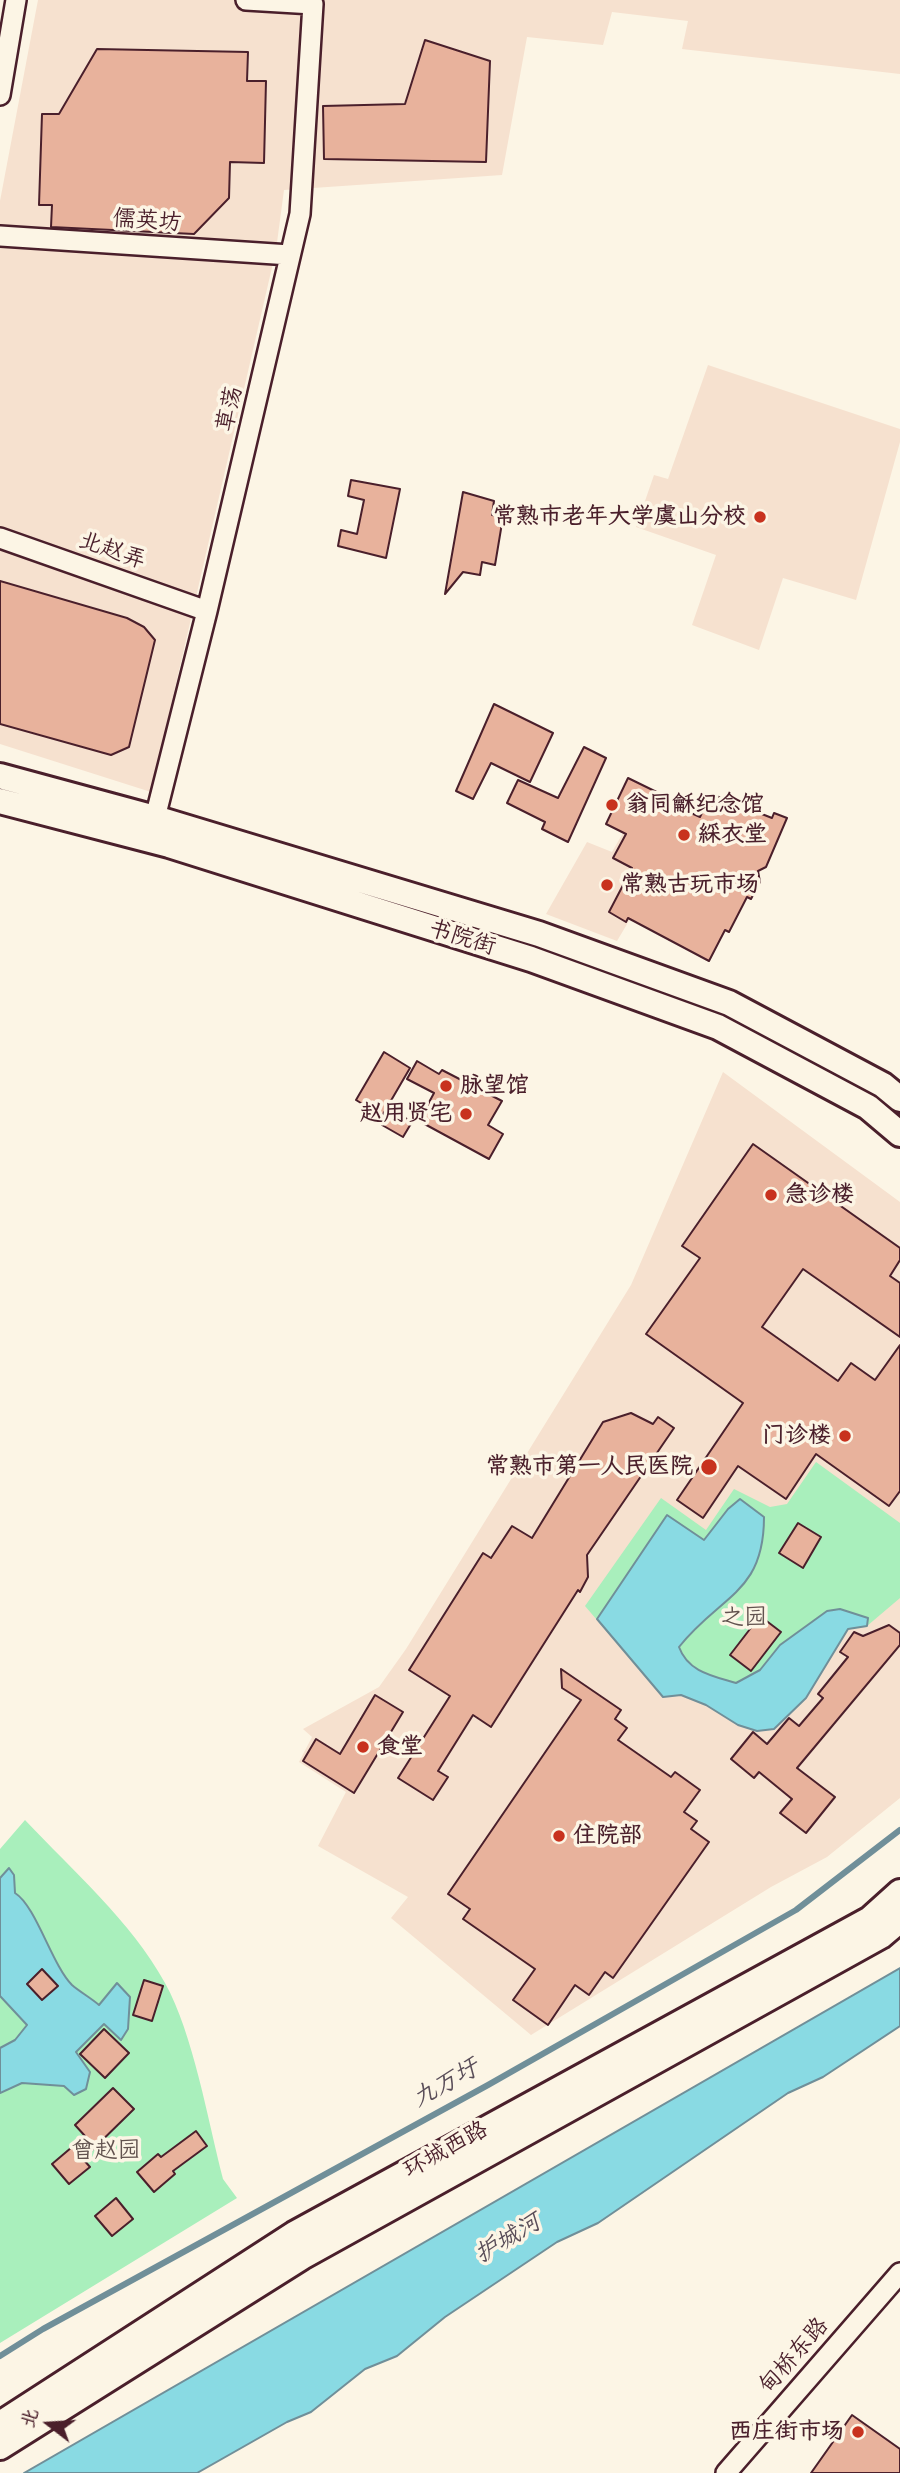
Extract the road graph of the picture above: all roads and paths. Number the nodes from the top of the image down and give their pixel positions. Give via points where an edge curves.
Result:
1 (16, 0) edge
2 (246, 0) edge
3 (0, 95) edge
4 (0, 236) edge
5 (290, 256) junction
6 (0, 538) edge
7 (207, 611) junction
8 (0, 776) edge
9 (0, 801) edge
10 (155, 818) junction
11 (900, 1100) edge
12 (900, 1134) edge
13 (900, 1892) edge
14 (900, 1920) edge
15 (900, 2273) edge
16 (0, 2424) edge
17 (0, 2447) edge
18 (726, 2473) edge

1 - 3 street
2 - 5 street, 草荡 via 313,4 300,215
4 - 5 street, 儒英坊
5 - 7 street, 草荡
6 - 7 street, 北赵弄
7 - 10 street, 草荡
8 - 10 main road, 书院街
9 - 12 main road, 书院街 via 169,845 531,959 718,1027 868,1107
10 - 11 main road, 书院街 via 539,934 729,1003 883,1085
13 - 16 main road, 环城西路 via 870,1919 294,2234
14 - 17 main road, 环城西路 via 881,1936 302,2258
15 - 18 street, 甸桥东路

